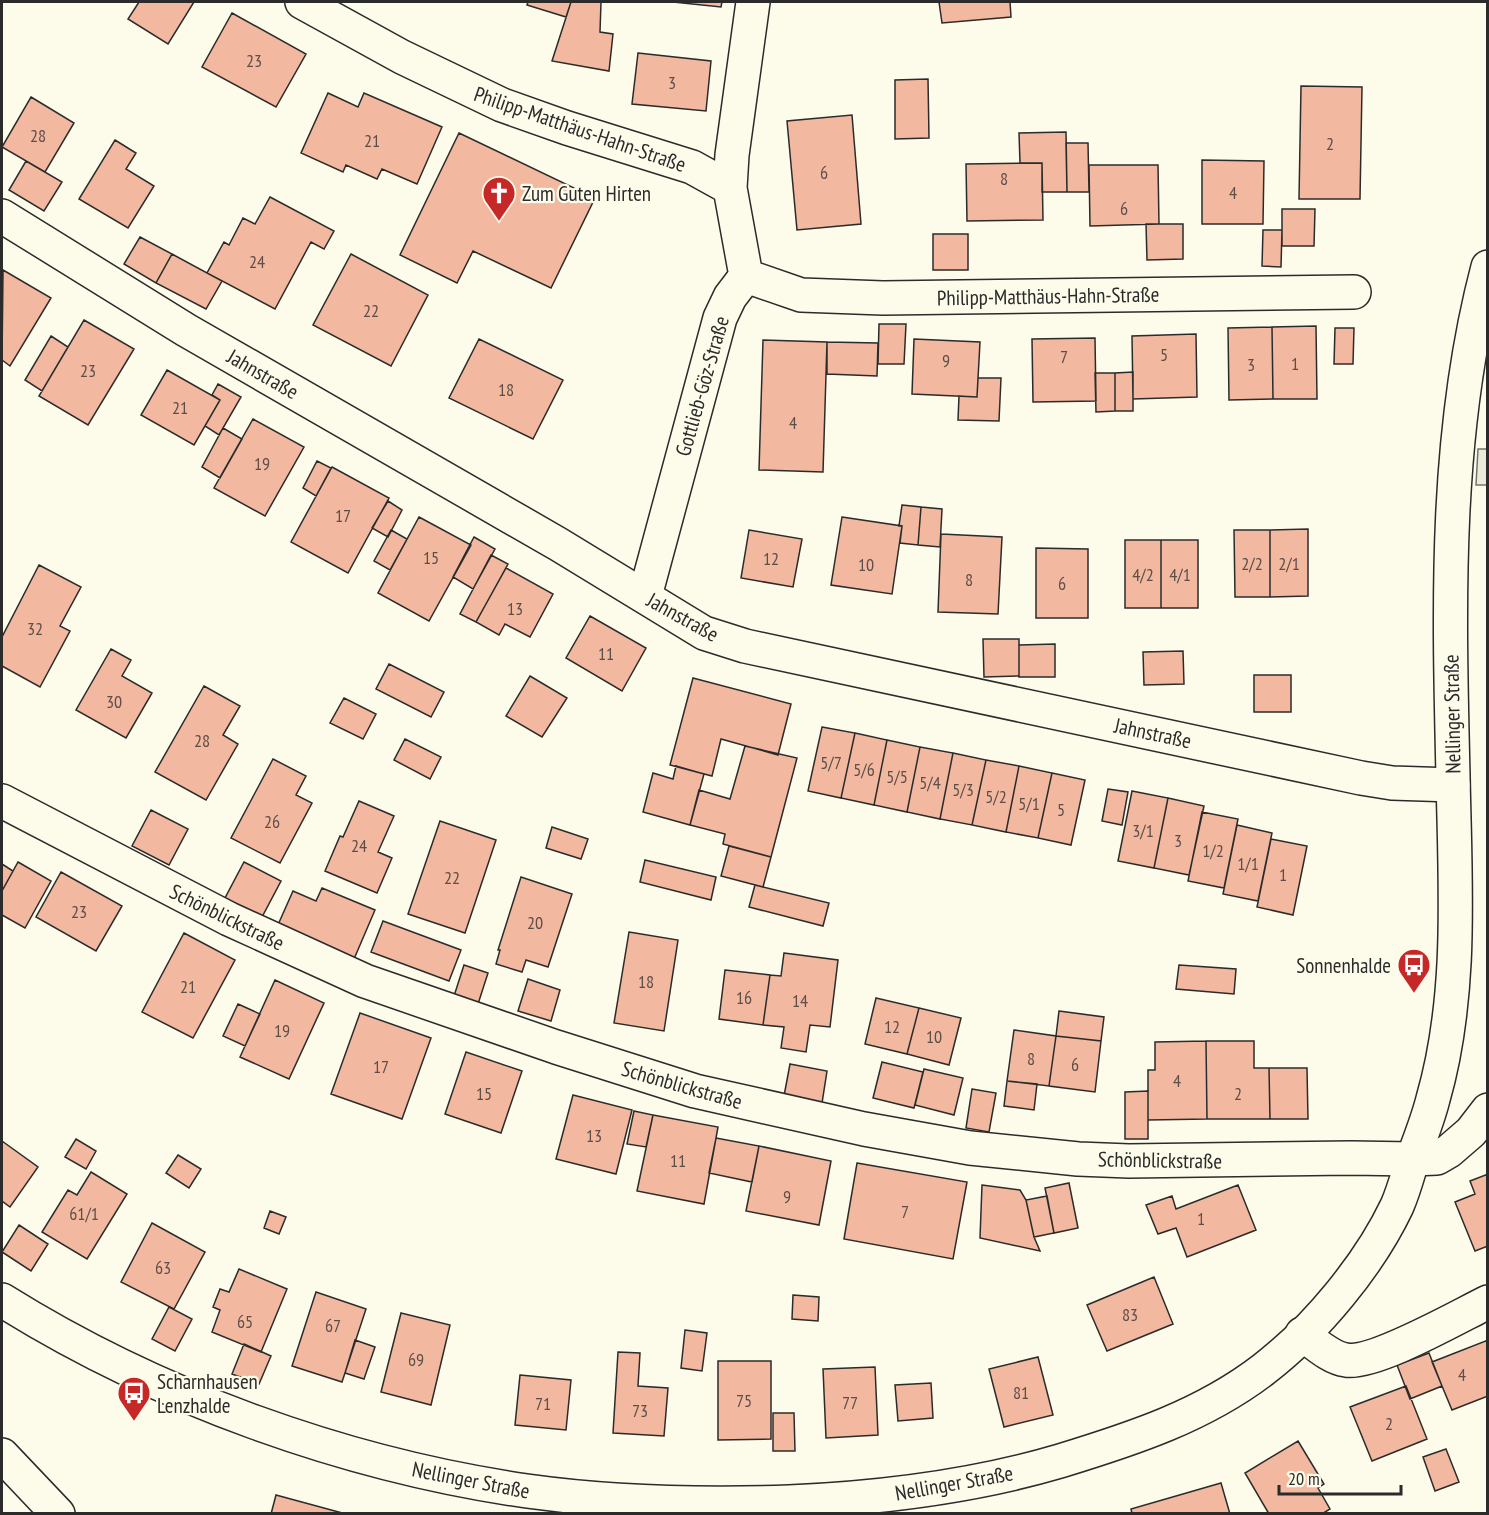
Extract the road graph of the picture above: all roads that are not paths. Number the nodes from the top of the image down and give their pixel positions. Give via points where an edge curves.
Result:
1 (302, 2) edge
2 (753, 2) edge
3 (730, 188) junction
4 (2, 216) edge
5 (1488, 267) edge
6 (746, 276) junction
7 (1354, 292) dead end
8 (645, 596) junction
9 (1453, 785) junction
10 (2, 801) edge
11 (1488, 1110) edge
12 (1413, 1159) junction
13 (2, 1300) edge
14 (1488, 1302) edge
15 (1302, 1334) junction
16 (2, 1455) edge
17 (58, 1514) edge

1 - 3 street, Philipp-Matthäus-Hahn-Straße via 402,57 502,105 692,167
2 - 3 street
3 - 6 street
4 - 8 street, Jahnstraße via 186,330
5 - 9 street, Nellinger Straße via 1466,365 1452,495 1449,594
6 - 7 street, Philipp-Matthäus-Hahn-Straße via 801,295 849,297
6 - 8 street, Gottlieb-Göz-Straße via 720,318
8 - 9 street, Jahnstraße via 704,633 730,643 1370,780
9 - 12 street, Nellinger Straße via 1455,879 1450,1006 1436,1088
10 - 12 street, Schönblickstraße via 229,919 365,981 695,1091 864,1129 1028,1155 1129,1161
11 - 12 street via 1449,1151 1437,1158
12 - 15 street, Nellinger Straße via 1397,1204 1371,1250
13 - 15 street, Nellinger Straße via 153,1381 258,1422 359,1455 423,1472 529,1491 602,1499 707,1503 874,1497 1013,1474 1131,1438 1203,1408 1261,1372
14 - 15 street via 1365,1359 1348,1361 1337,1357
16 - 17 street

